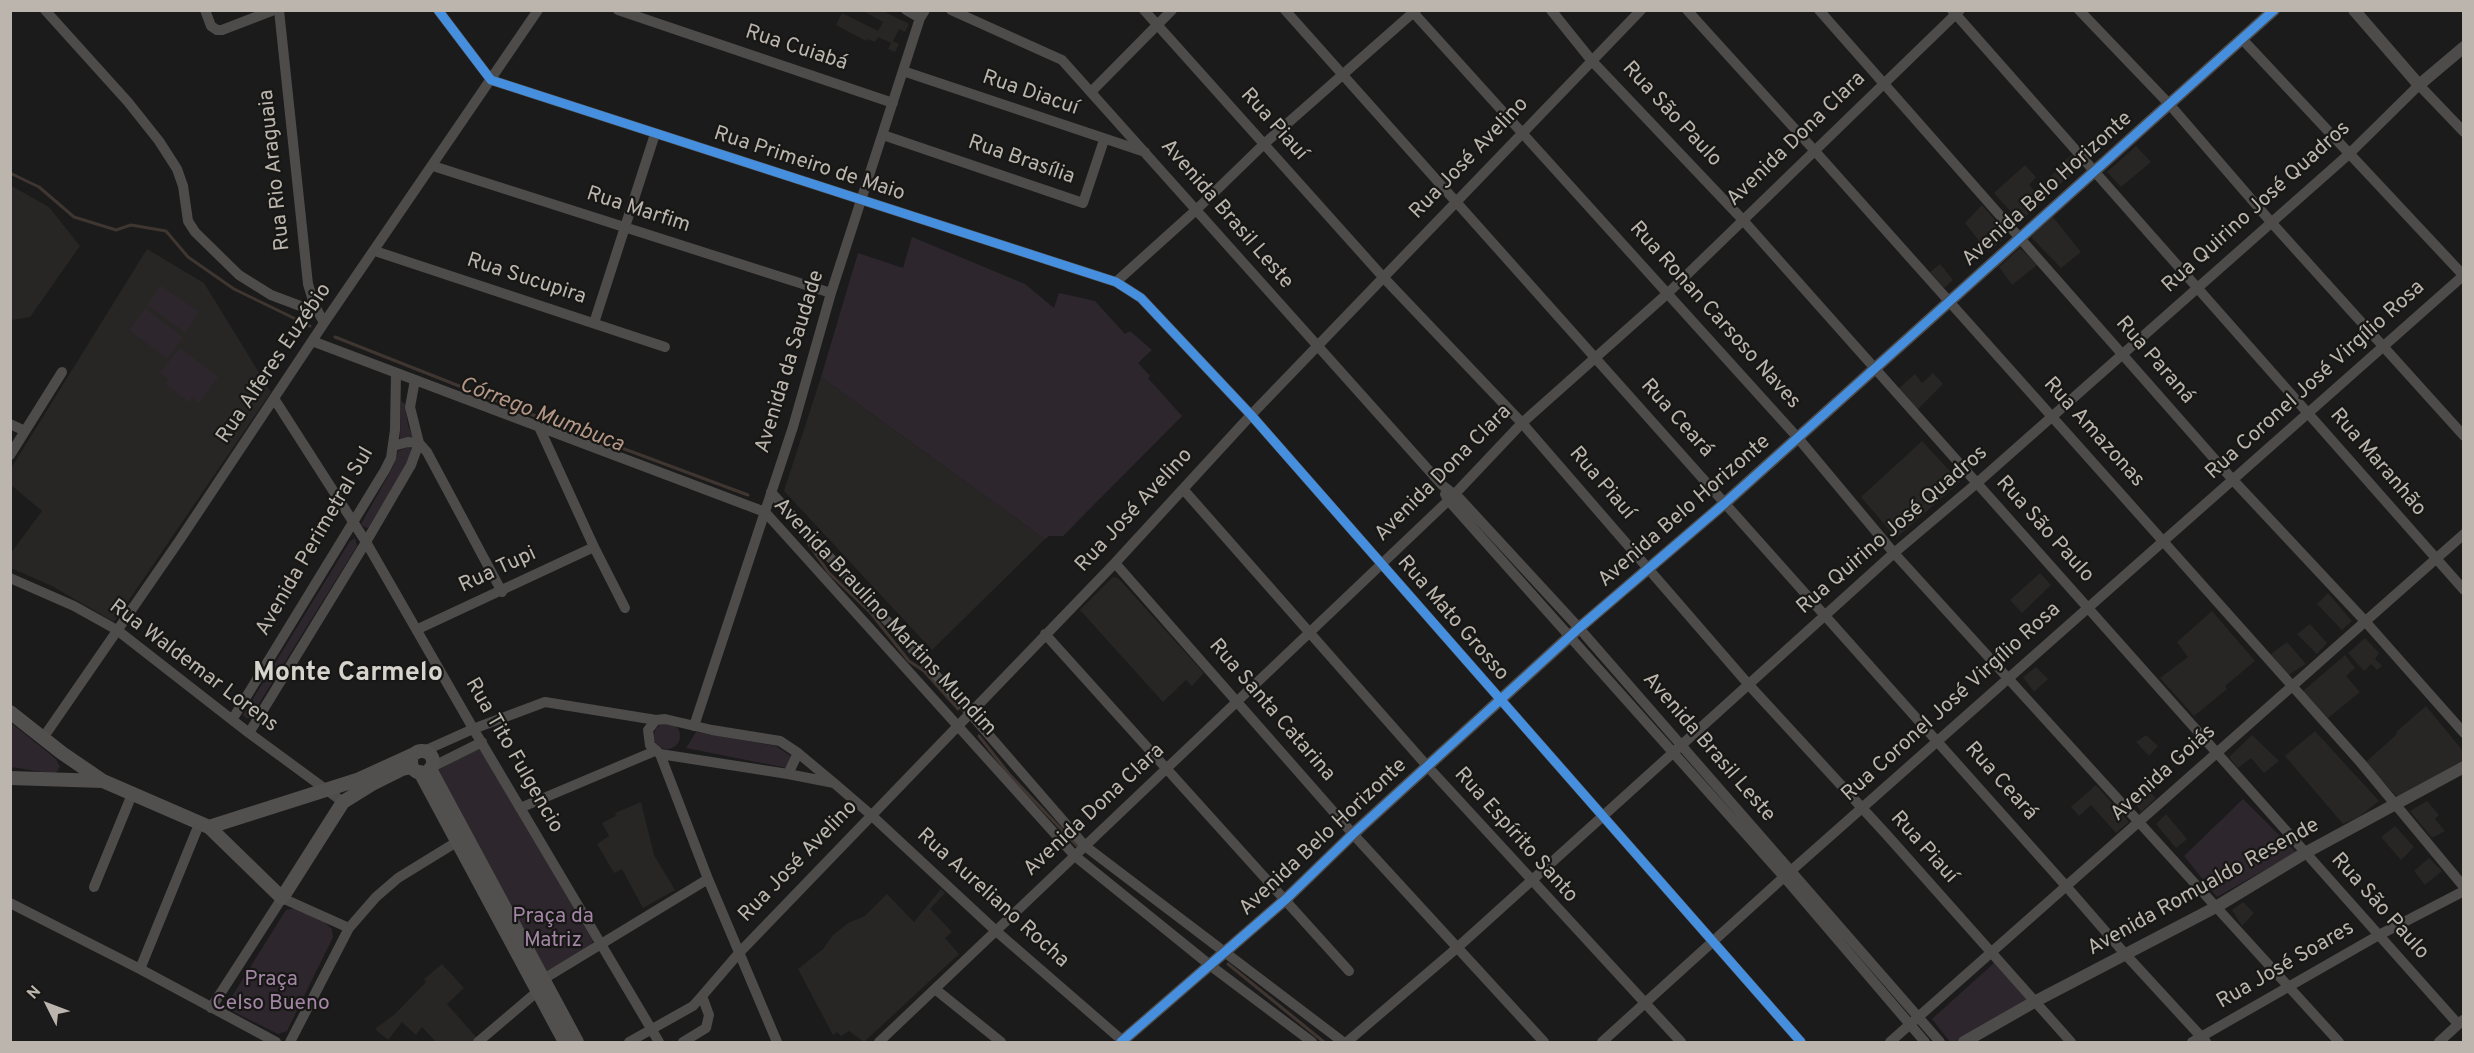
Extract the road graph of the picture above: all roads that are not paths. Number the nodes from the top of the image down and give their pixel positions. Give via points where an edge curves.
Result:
1 (45, 10) edge
2 (205, 10) edge
3 (274, 10) edge
4 (279, 10) edge
5 (438, 10) edge
6 (538, 10) edge
7 (618, 10) edge
8 (906, 10) edge
9 (951, 10) edge
10 (1144, 10) edge
11 (1172, 10) edge
12 (1285, 10) edge
13 (1551, 10) edge
14 (1641, 10) edge
15 (1687, 10) edge
16 (1819, 10) edge
17 (2079, 10) edge
18 (2274, 10) edge
19 (2354, 10) edge
20 (1414, 11) edge
21 (1956, 12) edge
22 (923, 14) edge
23 (1157, 26) junction
24 (2243, 40) junction
25 (2463, 47) edge
26 (1592, 61) junction
27 (903, 71) junction
28 (1343, 77) junction
29 (491, 80) junction
30 (1884, 83) junction
31 (2419, 85) junction
32 (1091, 92) junction
33 (893, 102) junction
34 (2170, 105) junction
35 (2463, 132) edge
36 (655, 134) junction
37 (1523, 134) junction
38 (883, 135) junction
39 (1104, 140) junction
40 (1264, 144) junction
41 (1814, 150) junction
42 (1145, 152) junction
43 (2349, 154) junction
44 (433, 166) junction
45 (2095, 172) junction
46 (861, 201) junction
47 (1455, 201) junction
48 (1196, 210) junction
49 (1742, 219) junction
50 (2271, 222) junction
51 (624, 227) junction
52 (2021, 238) junction
53 (375, 250) junction
54 (2463, 276) edge
55 (1383, 277) junction
56 (1116, 282) junction
57 (2197, 288) junction
58 (831, 293) junction
59 (1668, 293) junction
60 (1950, 302) junction
61 (314, 304) junction
62 (324, 323) junction
63 (594, 323) junction
64 (312, 341) junction
65 (665, 347) dead end
66 (1317, 347) junction
67 (2383, 348) junction
68 (2123, 354) junction
69 (1596, 358) junction
70 (1875, 369) junction
71 (62, 372) dead end
72 (396, 373) junction
73 (415, 380) junction
74 (275, 400) junction
75 (2308, 414) junction
76 (1251, 415) junction
77 (2052, 417) junction
78 (1522, 423) junction
79 (10, 424) edge
80 (539, 427) junction
81 (25, 431) junction
82 (2463, 436) edge
83 (1798, 438) junction
84 (419, 443) junction
85 (393, 446) junction
86 (10, 455) edge
87 (2234, 480) junction
88 (1977, 483) junction
89 (1183, 489) junction
90 (770, 495) junction
91 (1451, 497) junction
92 (1725, 503) junction
93 (766, 511) junction
94 (354, 524) junction
95 (2463, 534) edge
96 (366, 542) junction
97 (2164, 542) junction
98 (594, 547) junction
99 (1894, 553) junction
100 (2436, 559) junction
101 (1115, 564) junction
102 (1380, 564) junction
103 (1650, 569) junction
104 (10, 578) edge
105 (2463, 590) edge
106 (502, 592) junction
107 (625, 608) dead end
108 (2088, 609) junction
109 (1826, 616) junction
110 (2364, 620) junction
111 (418, 629) junction
112 (117, 630) junction
113 (1310, 632) junction
114 (1575, 632) junction
115 (1045, 634) junction
116 (2008, 678) junction
117 (1749, 685) junction
118 (2292, 686) junction
119 (1237, 702) junction
120 (1500, 702) junction
121 (10, 712) edge
122 (969, 712) junction
123 (232, 720) junction
124 (656, 720) junction
125 (958, 725) junction
126 (694, 726) junction
127 (473, 729) junction
128 (2463, 733) edge
129 (249, 734) junction
130 (43, 738) junction
131 (482, 742) junction
132 (1937, 742) junction
133 (1676, 748) junction
134 (62, 753) junction
135 (657, 753) junction
136 (798, 753) junction
137 (2217, 753) junction
138 (422, 763) junction
139 (1428, 767) junction
140 (2463, 767) edge
141 (1168, 770) junction
142 (788, 774) junction
143 (10, 778) edge
144 (51, 780) junction
145 (103, 781) junction
146 (834, 783) junction
147 (324, 791) junction
148 (133, 792) junction
149 (343, 802) junction
150 (2396, 804) junction
151 (520, 808) junction
152 (1862, 810) junction
153 (870, 814) junction
154 (1602, 816) junction
155 (2139, 823) junction
156 (204, 824) junction
157 (1353, 834) junction
158 (462, 839) junction
159 (1085, 846) junction
160 (2306, 853) junction
161 (1075, 856) junction
162 (1787, 875) junction
163 (708, 879) junction
164 (1530, 880) junction
165 (2067, 886) junction
166 (94, 887) dead end
167 (2463, 889) edge
168 (282, 898) junction
169 (1286, 899) junction
170 (10, 903) edge
171 (2216, 907) junction
172 (349, 928) junction
173 (996, 931) junction
174 (2379, 935) junction
175 (601, 942) junction
176 (1712, 942) junction
177 (1458, 947) junction
178 (739, 953) junction
179 (1224, 954) junction
180 (1991, 954) junction
181 (2126, 955) junction
182 (1211, 966) junction
183 (140, 969) junction
184 (1349, 971) dead end
185 (538, 985) junction
186 (2289, 988) junction
187 (935, 989) junction
188 (702, 996) junction
189 (2034, 1002) junction
190 (1646, 1005) junction
191 (211, 1008) junction
192 (1913, 1022) junction
193 (2461, 1022) edge
194 (652, 1030) junction
195 (2200, 1041) edge
196 (276, 1042) edge
197 (290, 1042) edge
198 (478, 1042) edge
199 (565, 1042) edge
200 (578, 1042) edge
201 (629, 1042) edge
202 (659, 1042) edge
203 (683, 1042) edge
204 (777, 1042) edge
205 (879, 1042) edge
206 (1001, 1042) edge
207 (1122, 1042) edge
208 (1312, 1042) edge
209 (1345, 1042) edge
210 (1544, 1042) edge
211 (1602, 1042) edge
212 (1681, 1042) edge
213 (1801, 1042) edge
214 (1890, 1042) edge
215 (1925, 1042) edge
216 (1940, 1042) edge
217 (1964, 1042) edge
218 (2071, 1042) edge
219 (2339, 1042) edge
220 (2439, 1042) edge

1 - 61 street via 159,141 177,169 188,221 195,232 239,275 271,295 303,307
2 - 3 street via 211,26 217,30
4 - 61 street, Rua Rio Araguaia via 308,284
5 - 29 street
6 - 29 street, Rua Alferes Euzébio
7 - 33 street, Rua Cuiabá
8 - 22 street
9 - 32 street, Avenida Brasil Leste via 1062,60
10 - 23 street, Rua Piauí
11 - 23 street
12 - 28 street, Rua Ceará
13 - 26 street, Rua São Paulo
14 - 26 street, Rua José Avelino
15 - 41 street, Rua Amazonas
16 - 30 street, Rua Paraná
17 - 34 street
18 - 24 street, Avenida Belo Horizonte
19 - 31 street
20 - 28 street
20 - 37 street, Rua Ronan Carsoso Naves
21 - 30 street, Avenida Dona Clara
21 - 45 street, Rua Maranhão
22 - 27 street, Avenida da Saudade
23 - 32 street
23 - 40 street, Rua Piauí
24 - 34 street, Avenida Belo Horizonte
24 - 43 street
25 - 31 street, Rua Quirino José Quadros
26 - 37 street, Rua José Avelino
26 - 49 street, Rua São Paulo
27 - 33 street, Avenida da Saudade
27 - 39 street, Rua Diacuí
28 - 40 street
28 - 47 street, Rua Ceará
29 - 36 street, Rua Primeiro de Maio
29 - 44 street, Rua Alferes Euzébio
30 - 41 street, Avenida Dona Clara
30 - 52 street, Rua Paraná
31 - 35 street
31 - 43 street, Rua Quirino José Quadros
32 - 42 street, Avenida Brasil Leste
33 - 38 street, Avenida da Saudade
34 - 45 street, Avenida Belo Horizonte
34 - 50 street
36 - 46 street, Rua Primeiro de Maio
36 - 51 street
37 - 47 street, Rua José Avelino
37 - 59 street, Rua Ronan Carsoso Naves
38 - 39 street, Rua Brasília via 1083,203
38 - 46 street, Avenida da Saudade
39 - 42 street, Rua Diacuí
40 - 48 street
40 - 55 street, Rua Piauí
41 - 49 street, Avenida Dona Clara
41 - 60 street, Rua Amazonas
42 - 48 street, Avenida Brasil Leste
43 - 50 street, Rua Quirino José Quadros
43 - 54 street
44 - 51 street, Rua Marfim
44 - 53 street, Rua Alferes Euzébio
45 - 52 street, Avenida Belo Horizonte
45 - 57 street, Rua Maranhão
46 - 56 street, Rua Primeiro de Maio
46 - 58 street, Avenida da Saudade
47 - 55 street, Rua José Avelino
47 - 69 street, Rua Ceará
48 - 56 street
48 - 66 street, Avenida Brasil Leste
49 - 59 street, Avenida Dona Clara
49 - 70 street, Rua São Paulo
50 - 57 street, Rua Quirino José Quadros
50 - 67 street
51 - 58 street, Rua Marfim
51 - 63 street
52 - 60 street, Avenida Belo Horizonte
52 - 68 street, Rua Paraná
53 - 62 street, Rua Alferes Euzébio
53 - 63 street, Rua Sucupira
54 - 67 street, Rua Coronel José Virgílio Rosa
55 - 66 street, Rua José Avelino
55 - 78 street, Rua Piauí
56 - 76 street, Rua Mato Grosso via 1141,298
57 - 68 street, Rua Quirino José Quadros
57 - 75 street, Rua Maranhão
58 - 90 street, Avenida da Saudade
59 - 69 street, Avenida Dona Clara
59 - 83 street, Rua Ronan Carsoso Naves
60 - 70 street, Avenida Belo Horizonte
60 - 77 street, Rua Amazonas
61 - 62 street, Rua Rio Araguaia
62 - 64 street, Rua Alferes Euzébio
63 - 65 street, Rua Sucupira
64 - 72 street, Avenida Braulino Martins Mundim
64 - 74 street, Rua Alferes Euzébio
66 - 76 street, Rua José Avelino
66 - 91 street, Avenida Brasil Leste
67 - 75 street, Rua Coronel José Virgílio Rosa
67 - 82 street
68 - 77 street, Rua Quirino José Quadros
68 - 87 street, Rua Paraná
69 - 78 street, Avenida Dona Clara
69 - 92 street, Rua Ceará
70 - 83 street, Avenida Belo Horizonte
70 - 88 street, Rua São Paulo
71 - 81 street
72 - 73 street, Avenida Braulino Martins Mundim
72 - 85 street, Avenida Perimetral Sul
73 - 80 street, Avenida Braulino Martins Mundim
73 - 84 street via 410,407
74 - 94 street, Rua Tito Fulgencio
74 - 112 street, Rua Alferes Euzébio
75 - 87 street, Rua Coronel José Virgílio Rosa
75 - 100 street, Rua Maranhão
76 - 89 street, Rua José Avelino
76 - 102 street, Rua Mato Grosso
77 - 88 street, Rua Quirino José Quadros
77 - 97 street, Rua Amazonas
78 - 91 street, Avenida Dona Clara
78 - 103 street, Rua Piauí
79 - 81 street
80 - 93 street, Avenida Braulino Martins Mundim
80 - 98 street
81 - 86 street
83 - 92 street, Avenida Belo Horizonte
83 - 99 street, Rua Ronan Carsoso Naves
84 - 85 street
84 - 96 street, Avenida Perimetral Sul via 411,465
84 - 106 street
85 - 94 street, Avenida Perimetral Sul via 391,458
87 - 97 street, Rua Coronel José Virgílio Rosa
87 - 110 street, Rua Paraná
88 - 99 street, Rua Quirino José Quadros
88 - 108 street, Rua São Paulo
89 - 101 street, Rua José Avelino
89 - 113 street, Rua Espírito Santo
90 - 93 street, Avenida da Saudade
90 - 122 street, Avenida Braulino Martins Mundim
91 - 102 street, Avenida Dona Clara
91 - 114 street, Avenida Brasil Leste
92 - 103 street, Avenida Belo Horizonte
92 - 109 street, Rua Ceará
93 - 125 street, Avenida Braulino Martins Mundim
93 - 126 street, Avenida da Saudade
94 - 96 street, Rua Tito Fulgencio
94 - 123 street, Avenida Perimetral Sul
95 - 100 street, Avenida Goiás
96 - 111 street, Rua Tito Fulgencio
96 - 129 street, Avenida Perimetral Sul
97 - 108 street, Rua Coronel José Virgílio Rosa
97 - 118 street, Rua Amazonas
98 - 106 street, Rua Tupi
98 - 107 street
99 - 109 street, Rua Quirino José Quadros
99 - 116 street, Rua Ronan Carsoso Naves
100 - 105 street, Rua Maranhão
100 - 110 street, Avenida Goiás
101 - 115 street, Rua José Avelino
101 - 119 street, Rua Santa Catarina
102 - 113 street, Avenida Dona Clara
102 - 120 street, Rua Mato Grosso
103 - 114 street, Avenida Belo Horizonte
103 - 117 street, Rua Piauí
104 - 112 street, Rua Waldemar Lorens
106 - 111 street, Rua Tupi
108 - 116 street, Rua Coronel José Virgílio Rosa
108 - 137 street, Rua São Paulo
109 - 117 street, Rua Quirino José Quadros
109 - 132 street, Rua Ceará
110 - 118 street, Avenida Goiás
110 - 128 street, Rua Paraná
111 - 127 street, Rua Tito Fulgencio
112 - 123 street, Rua Waldemar Lorens
112 - 130 street, Rua Alferes Euzébio
113 - 119 street, Avenida Dona Clara
113 - 139 street, Rua Espírito Santo
114 - 120 street, Avenida Belo Horizonte
114 - 133 street, Avenida Brasil Leste
115 - 122 street, Rua José Avelino
115 - 141 street
116 - 132 street, Rua Coronel José Virgílio Rosa
116 - 155 street, Rua Ronan Carsoso Naves
117 - 133 street, Rua Quirino José Quadros
117 - 152 street, Rua Piauí
118 - 137 street, Avenida Goiás
118 - 150 street, Rua Amazonas
119 - 141 street, Avenida Dona Clara
119 - 157 street, Rua Santa Catarina
120 - 139 street, Avenida Belo Horizonte
120 - 154 street, Rua Mato Grosso
121 - 130 main road
122 - 125 street, Rua José Avelino
122 - 159 street, Avenida Braulino Martins Mundim
123 - 129 street, Rua Waldemar Lorens
124 - 126 street, Rua Aureliano Rocha
124 - 127 street, Rua Aureliano Rocha via 545,702
124 - 135 street via 647,737
125 - 153 street, Rua José Avelino
125 - 161 street, Avenida Braulino Martins Mundim
126 - 136 street, Rua Aureliano Rocha via 780,741
127 - 131 street, Rua Tito Fulgencio
127 - 138 street, Rua Aureliano Rocha
129 - 147 street, Rua Waldemar Lorens
130 - 134 main road
131 - 138 street
131 - 151 street, Rua Tito Fulgencio
132 - 152 street, Rua Coronel José Virgílio Rosa
132 - 165 street, Rua Ceará
133 - 154 street, Rua Quirino José Quadros
133 - 162 street, Avenida Brasil Leste
134 - 144 main road via 62,766
134 - 145 main road
135 - 142 street
135 - 151 street
135 - 163 street
136 - 142 street
136 - 146 street, Rua Aureliano Rocha
137 - 155 street, Avenida Goiás
137 - 160 street, Rua São Paulo
138 - 147 main road
138 - 149 main road via 372,783
138 - 158 main road
139 - 157 street, Avenida Belo Horizonte
139 - 164 street, Rua Espírito Santo
140 - 150 street, Avenida Romualdo Resende
141 - 159 street, Avenida Dona Clara
141 - 169 street
142 - 146 street
143 - 144 main road
144 - 145 main road
145 - 148 main road
146 - 153 street, Rua Aureliano Rocha
147 - 149 street, Rua Waldemar Lorens
147 - 156 main road
148 - 156 main road
148 - 166 street
149 - 168 main road
150 - 160 street, Avenida Romualdo Resende
150 - 167 street, Rua Amazonas
151 - 175 street, Rua Tito Fulgencio
152 - 162 street, Rua Coronel José Virgílio Rosa
152 - 180 street, Rua Piauí
153 - 173 street, Rua Aureliano Rocha
153 - 178 street, Rua José Avelino
154 - 164 street, Rua Quirino José Quadros
154 - 176 street, Rua Mato Grosso
155 - 165 street, Avenida Goiás
155 - 171 street, Rua Ronan Carsoso Naves
156 - 168 main road
156 - 183 street
157 - 169 street, Avenida Belo Horizonte
157 - 177 street, Rua Santa Catarina
158 - 172 street via 398,878
158 - 185 main road
159 - 161 street, Avenida Dona Clara
159 - 179 street, Avenida Braulino Martins Mundim
160 - 171 street, Avenida Romualdo Resende
160 - 174 street, Rua São Paulo
161 - 173 street, Avenida Dona Clara
161 - 182 street, Avenida Braulino Martins Mundim
162 - 176 street, Rua Coronel José Virgílio Rosa
162 - 192 street, Avenida Brasil Leste
163 - 175 street
163 - 178 street
164 - 177 street, Rua Quirino José Quadros
164 - 190 street, Rua Espírito Santo
165 - 180 street, Avenida Goiás
165 - 181 street, Rua Ceará
167 - 174 street, Rua José Soares
168 - 172 street
168 - 191 street
169 - 179 street, Avenida Belo Horizonte
169 - 184 street
170 - 183 street
171 - 181 street, Avenida Romualdo Resende
171 - 186 street, Rua Ronan Carsoso Naves
172 - 197 street
173 - 187 street, Avenida Dona Clara
173 - 207 street, Rua Aureliano Rocha
174 - 186 street, Rua José Soares
174 - 193 street, Rua São Paulo
175 - 185 street
175 - 194 street, Rua Tito Fulgencio
176 - 190 street, Rua Coronel José Virgílio Rosa
176 - 213 street, Rua Mato Grosso
177 - 209 street, Rua Quirino José Quadros
177 - 210 street, Rua Santa Catarina
178 - 188 street, Rua José Avelino
178 - 204 street
179 - 182 street, Avenida Belo Horizonte
179 - 209 street, Avenida Braulino Martins Mundim
180 - 189 street, Rua Piauí
180 - 192 street, Avenida Goiás
181 - 189 street, Avenida Romualdo Resende
181 - 195 street, Rua Ceará
182 - 207 street, Avenida Belo Horizonte
182 - 208 street, Avenida Braulino Martins Mundim
183 - 191 street
185 - 198 street
185 - 199 main road
185 - 200 main road
186 - 195 street, Rua José Soares
186 - 219 street, Rua Ronan Carsoso Naves
187 - 205 street, Avenida Dona Clara
187 - 206 street
188 - 194 street, Rua José Avelino via 693,1006
188 - 203 street via 709,1022
189 - 217 street, Avenida Romualdo Resende
189 - 218 street, Rua Piauí
190 - 211 street, Rua Coronel José Virgílio Rosa
190 - 212 street, Rua Espírito Santo
191 - 196 street
192 - 214 street, Avenida Goiás
192 - 215 street, Avenida Brasil Leste
192 - 216 street, Avenida Brasil Leste
193 - 220 street
194 - 201 street, Rua José Avelino
194 - 202 street, Rua Tito Fulgencio

